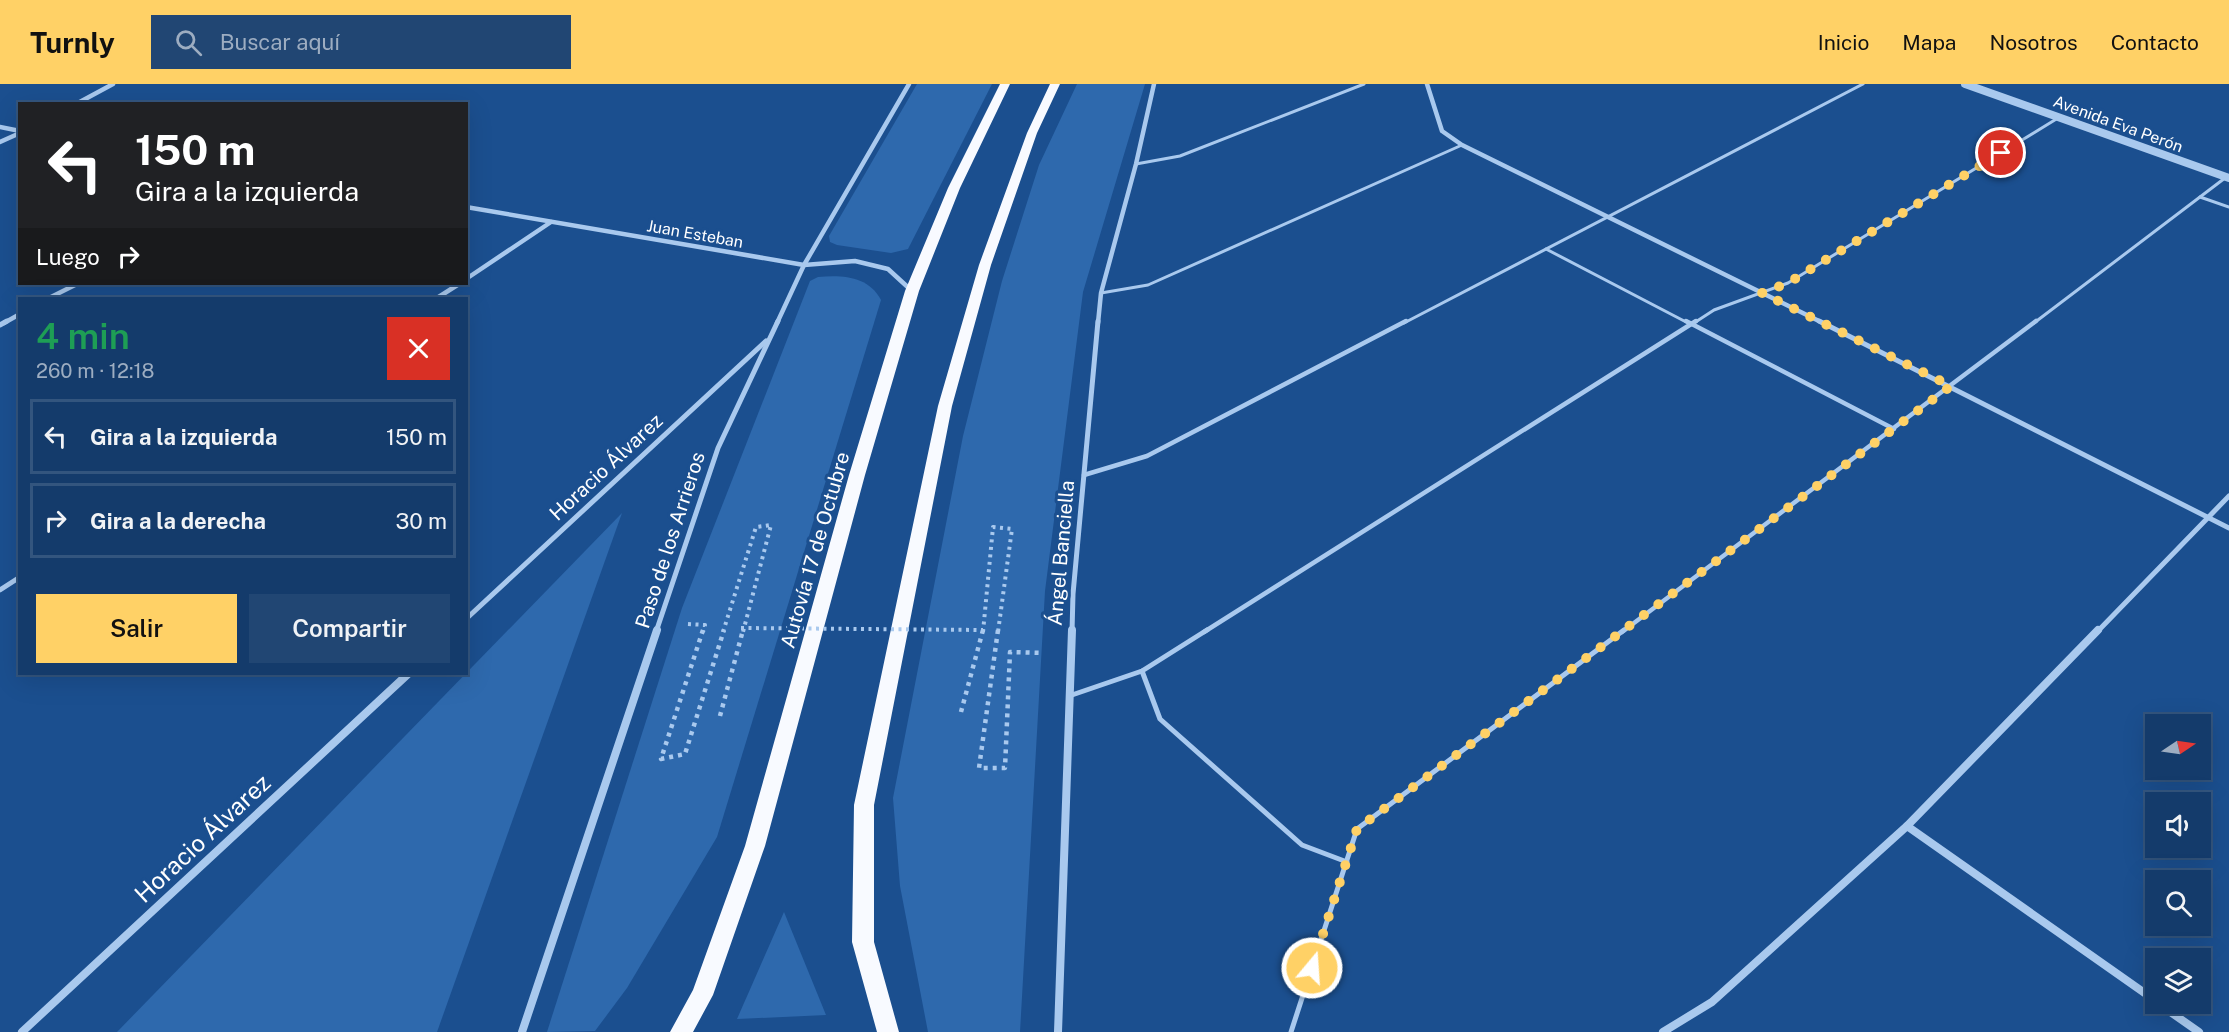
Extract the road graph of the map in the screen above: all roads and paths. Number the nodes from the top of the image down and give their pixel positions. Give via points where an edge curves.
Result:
1 (113, 84) edge
2 (909, 84) edge
3 (1005, 84) edge
4 (1055, 84) edge
5 (1154, 84) edge
6 (1364, 84) edge
7 (1427, 84) edge
8 (1863, 84) edge
9 (1965, 84) edge
10 (80, 102) edge
11 (2059, 117) junction
12 (0, 127) edge
13 (18, 132) edge
14 (18, 133) edge
15 (0, 142) edge
16 (1462, 145) junction
17 (1136, 164) junction
18 (2228, 178) edge
19 (2200, 197) junction
20 (468, 207) edge
21 (2229, 207) edge
22 (1608, 218) junction
23 (551, 222) junction
24 (1546, 249) junction
25 (804, 266) junction
26 (468, 278) edge
27 (75, 285) edge
28 (457, 285) edge
29 (912, 291) junction
30 (1101, 293) junction
31 (1762, 293) junction
32 (51, 297) edge
33 (438, 297) edge
34 (18, 315) edge
35 (1692, 324) junction
36 (0, 325) edge
37 (769, 338) junction
38 (1951, 386) junction
39 (1894, 429) junction
40 (1084, 475) junction
41 (2229, 496) edge
42 (2209, 517) junction
43 (2229, 528) edge
44 (18, 577) edge
45 (0, 590) edge
46 (468, 617) edge
47 (660, 622) junction
48 (741, 628) junction
49 (983, 630) junction
50 (1070, 653) junction
51 (1142, 671) junction
52 (407, 675) edge
53 (1069, 696) junction
54 (961, 712) dead end
55 (720, 716) dead end
56 (1907, 826) junction
57 (1347, 862) junction
58 (2145, 994) edge
59 (2174, 1014) edge
60 (22, 1032) edge
61 (522, 1032) edge
62 (681, 1032) edge
63 (888, 1032) edge
64 (1058, 1032) edge
65 (1291, 1032) edge
66 (1663, 1032) edge
67 (2199, 1032) edge

1 - 10 street
2 - 25 street, Paso de los Arrieros
3 - 29 highway, Autovía 17 de Octubre via 954,188
4 - 63 highway via 1032,133 985,265 945,406 864,805 863,942
5 - 17 street, Ángel Banciella
6 - 17 lane via 1180,156
7 - 16 street via 1442,130
8 - 22 lane
9 - 11 street, Avenida Eva Perón
11 - 18 street, Avenida Eva Perón
11 - 31 lane via 1788,283
12 - 13 street
14 - 15 street
16 - 22 street
16 - 30 lane via 1148,285
17 - 30 street, Ángel Banciella
18 - 19 lane
19 - 21 lane
19 - 38 lane
20 - 23 street, Juan Esteban
22 - 24 lane
22 - 31 street
23 - 25 street, Juan Esteban
23 - 26 street
24 - 35 lane
24 - 40 lane via 1147,456
25 - 29 street, Juan Esteban via 855,261 888,269
25 - 37 street, Paso de los Arrieros
27 - 32 street
28 - 33 street
29 - 62 highway, Autovía 17 de Octubre via 755,846 702,995
30 - 40 street, Ángel Banciella
31 - 35 lane via 1714,310
31 - 38 street
34 - 36 street
35 - 39 lane
35 - 51 lane
37 - 46 street, Horacio Álvarez
37 - 47 street, Paso de los Arrieros via 718,448
38 - 39 lane
38 - 42 street
39 - 57 lane via 1357,829
40 - 50 street, Ángel Banciella
41 - 42 street
42 - 43 street
42 - 56 street
44 - 45 street
47 - 48 path via 705,625 661,759 685,754 756,527 771,525
47 - 61 street, Paso de los Arrieros
48 - 49 path, bridge
48 - 55 path
49 - 50 path via 993,527 1012,529 979,768 1005,768 1010,652
49 - 54 path
50 - 53 street, Ángel Banciella
51 - 53 lane
51 - 57 lane via 1160,719 1302,845
52 - 60 street, Horacio Álvarez
53 - 64 street, Ángel Banciella
56 - 58 street
56 - 66 street via 1712,1002
57 - 65 lane
59 - 67 street

